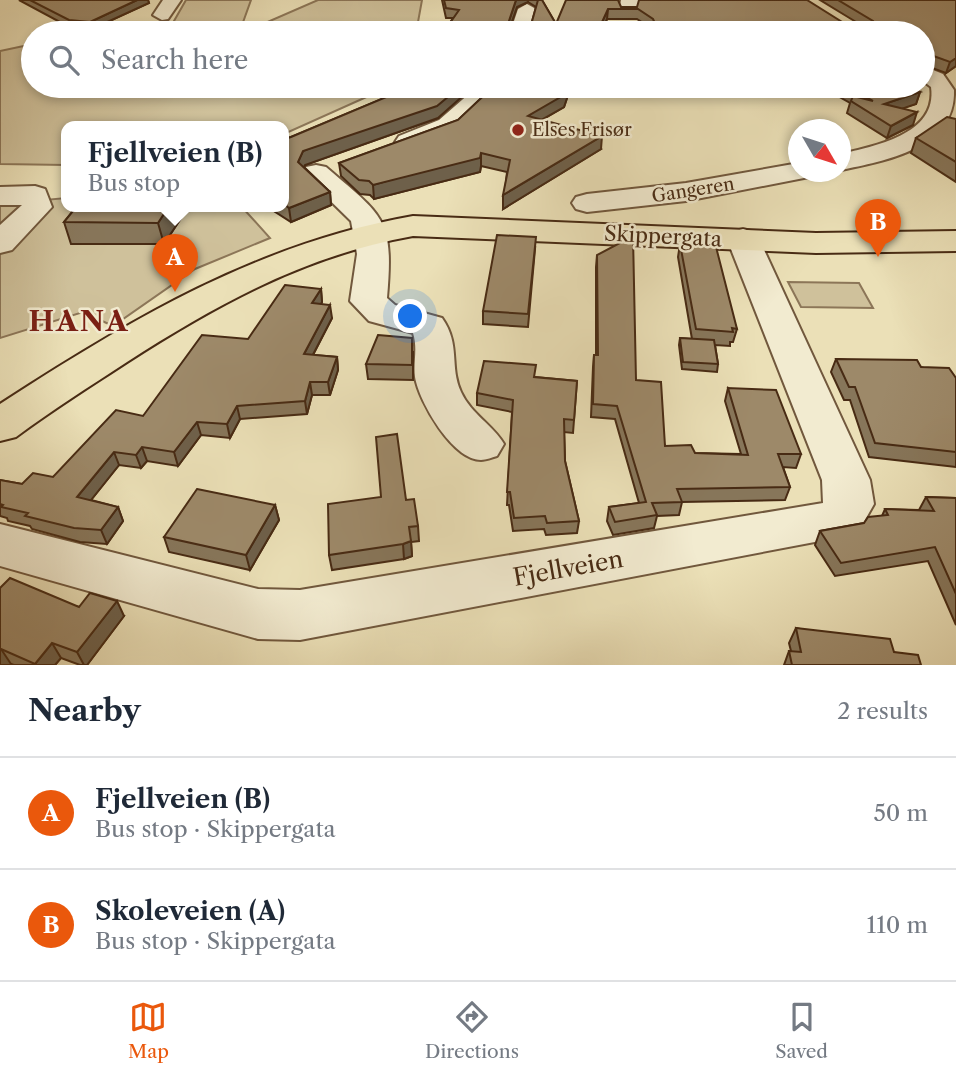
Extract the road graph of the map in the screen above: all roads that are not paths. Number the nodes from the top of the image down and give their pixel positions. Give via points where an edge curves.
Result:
1 (527, 9) dead end
2 (523, 21) edge
3 (935, 79) edge
4 (478, 98) edge
5 (380, 151) edge
6 (851, 160) edge
7 (342, 164) edge
8 (788, 173) edge
9 (0, 196) edge
10 (587, 203) dead end
11 (371, 232) junction
12 (743, 239) junction
13 (956, 242) edge
14 (0, 243) edge
15 (0, 426) edge
16 (481, 444) dead end
17 (0, 545) edge

1 - 2 street
3 - 6 street via 943,90 942,100 924,129 898,148
4 - 5 street via 448,125
7 - 11 street via 317,173 366,218
8 - 10 street, Gangeren via 686,192
9 - 14 street via 35,195 37,207
11 - 12 main road, Skippergata via 413,226 467,227
11 - 15 main road, Skippergata via 290,257 220,288
11 - 16 street via 374,254 368,301 382,313 429,326 438,345 436,380 462,428
12 - 13 main road, Skippergata
12 - 17 street, Fjellveien via 846,480 849,504 839,520 300,615 258,614

